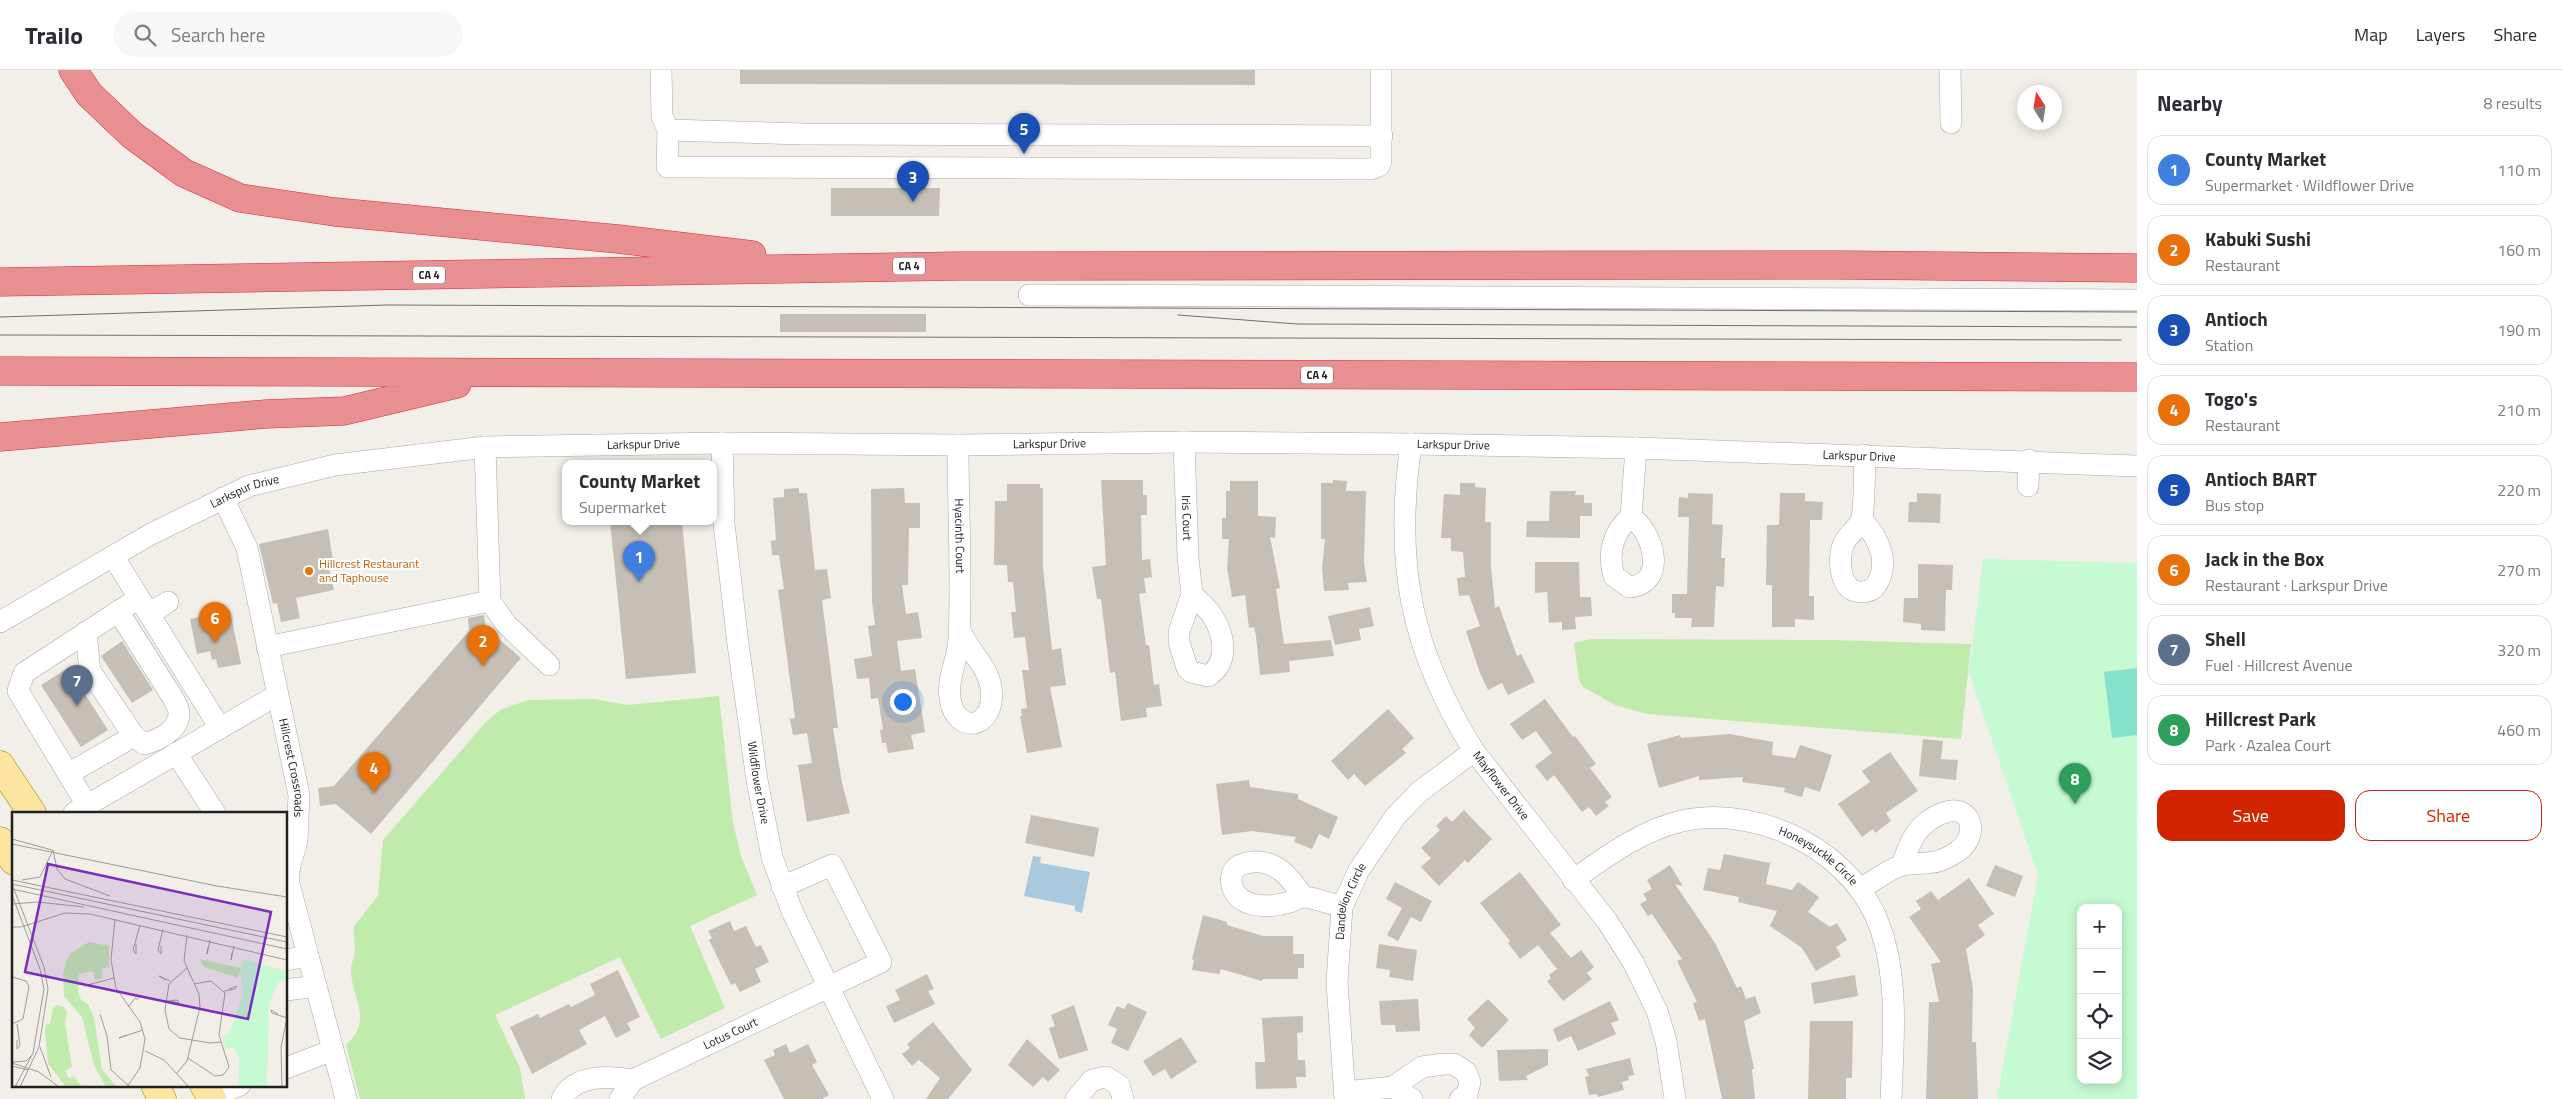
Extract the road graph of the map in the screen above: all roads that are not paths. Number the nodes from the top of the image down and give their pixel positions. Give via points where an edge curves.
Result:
1 (73, 70) edge
2 (661, 70) edge
3 (1381, 70) edge
4 (1950, 70) edge
5 (1952, 123) dead end
6 (668, 130) junction
7 (1382, 136) junction
8 (858, 267) junction
9 (2137, 268) edge
10 (0, 282) edge
11 (1029, 295) dead end
12 (2137, 300) edge
13 (0, 371) edge
14 (497, 374) junction
15 (2137, 377) edge
16 (0, 437) edge
17 (1184, 442) junction
18 (722, 443) junction
19 (1411, 444) junction
20 (958, 445) junction
21 (485, 447) junction
22 (1636, 448) junction
23 (1865, 455) junction
24 (2029, 460) junction
25 (2137, 466) edge
26 (2028, 486) dead end
27 (223, 498) junction
28 (1631, 517) dead end
29 (1862, 520) dead end
30 (113, 556) junction
31 (1192, 594) dead end
32 (490, 601) junction
33 (168, 602) dead end
34 (144, 606) junction
35 (118, 611) junction
36 (0, 622) edge
37 (959, 627) dead end
38 (86, 632) junction
39 (267, 647) junction
40 (549, 665) dead end
41 (277, 694) junction
42 (220, 728) junction
43 (134, 736) junction
44 (1474, 752) junction
45 (176, 753) junction
46 (0, 765) edge
47 (68, 774) junction
48 (80, 809) edge
49 (31, 812) edge
50 (214, 812) edge
51 (0, 841) edge
52 (12, 858) edge
53 (1902, 865) dead end
54 (288, 874) edge
55 (1573, 880) junction
56 (288, 883) edge
57 (782, 887) junction
58 (1860, 889) junction
59 (1303, 897) dead end
60 (1342, 907) junction
61 (308, 956) junction
62 (288, 960) edge
63 (316, 986) junction
64 (827, 986) junction
65 (288, 990) edge
66 (333, 1050) junction
67 (288, 1067) edge
68 (633, 1080) junction
69 (156, 1086) edge
70 (237, 1086) edge
71 (1393, 1087) junction
72 (209, 1094) edge
73 (1345, 1095) edge
74 (341, 1098) edge
75 (162, 1099) edge
76 (562, 1099) edge
77 (620, 1099) edge
78 (884, 1099) edge
79 (1076, 1099) edge
80 (1123, 1099) edge
81 (1412, 1099) edge
82 (1460, 1099) edge
83 (1675, 1099) edge
84 (1891, 1099) edge

1 - 8 highway via 89,94 132,135 184,173 240,198 335,212 618,239
2 - 6 street via 662,116
3 - 7 street
4 - 5 street
6 - 7 street via 803,134
6 - 7 street via 667,167 1371,169 1379,166 1381,161
8 - 9 highway, CA 4 via 1842,265
8 - 10 highway, CA 4
11 - 12 street via 1052,301
13 - 14 highway, CA 4
14 - 15 highway, CA 4
14 - 16 highway via 344,411 266,414
17 - 19 street, Larkspur Drive
17 - 20 street, Larkspur Drive
17 - 31 street, Iris Court
18 - 20 street, Larkspur Drive
18 - 21 street, Larkspur Drive
18 - 57 street, Wildflower Drive via 724,524 744,694 765,825
19 - 22 street, Larkspur Drive
19 - 44 street, Mayflower Drive via 1404,527 1413,611 1439,691
20 - 37 street, Hyacinth Court
21 - 27 street, Larkspur Drive via 335,465 250,486
21 - 32 street
22 - 23 street, Larkspur Drive
22 - 28 street
23 - 24 street, Larkspur Drive
23 - 29 street
24 - 25 street, Larkspur Drive
24 - 26 street
27 - 30 street, Larkspur Drive
27 - 39 street, Hillcrest Crossroads via 247,548 241,562
30 - 34 street
30 - 36 street, Larkspur Drive
32 - 39 street
32 - 40 street via 506,624
33 - 34 street
34 - 35 street
34 - 42 street
35 - 38 street
35 - 43 street via 173,698 179,713 174,728 156,740 144,744
38 - 43 street via 90,671
38 - 47 street via 24,673 18,691
39 - 41 street, Hillcrest Crossroads
41 - 42 street
41 - 54 street, Hillcrest Crossroads via 299,795 297,841
42 - 45 street
43 - 47 street
44 - 55 street, Mayflower Drive
44 - 60 street, Dandelion Circle via 1419,792 1395,817 1359,870
45 - 48 street
45 - 50 street
46 - 49 main road
47 - 48 street
51 - 52 main road
53 - 58 street
55 - 58 street, Honeysuckle Circle via 1643,835 1683,821 1721,818 1767,826 1792,836 1831,861
55 - 83 street, Mayflower Drive via 1612,929 1633,962 1657,1011 1666,1041
56 - 61 street, Hillcrest Crossroads
57 - 64 street, Wildflower Drive
57 - 64 street, Lotus Court via 832,865 881,962
58 - 84 street, Honeysuckle Circle via 1876,915 1890,965 1893,1018
59 - 60 street
60 - 73 street, Dandelion Circle via 1337,982
61 - 62 street
61 - 63 street, Hillcrest Crossroads
63 - 65 street
63 - 66 street, Hillcrest Crossroads
64 - 68 street, Lotus Court
64 - 78 street, Wildflower Drive
66 - 67 street
66 - 74 street, Hillcrest Crossroads
68 - 76 street via 595,1078 576,1086
68 - 77 street, Lotus Court
69 - 75 main road
70 - 72 street
71 - 73 street
71 - 81 street
71 - 82 street via 1422,1067 1454,1064 1466,1072 1470,1082 1467,1094
79 - 80 street via 1090,1082 1106,1078 1119,1085

